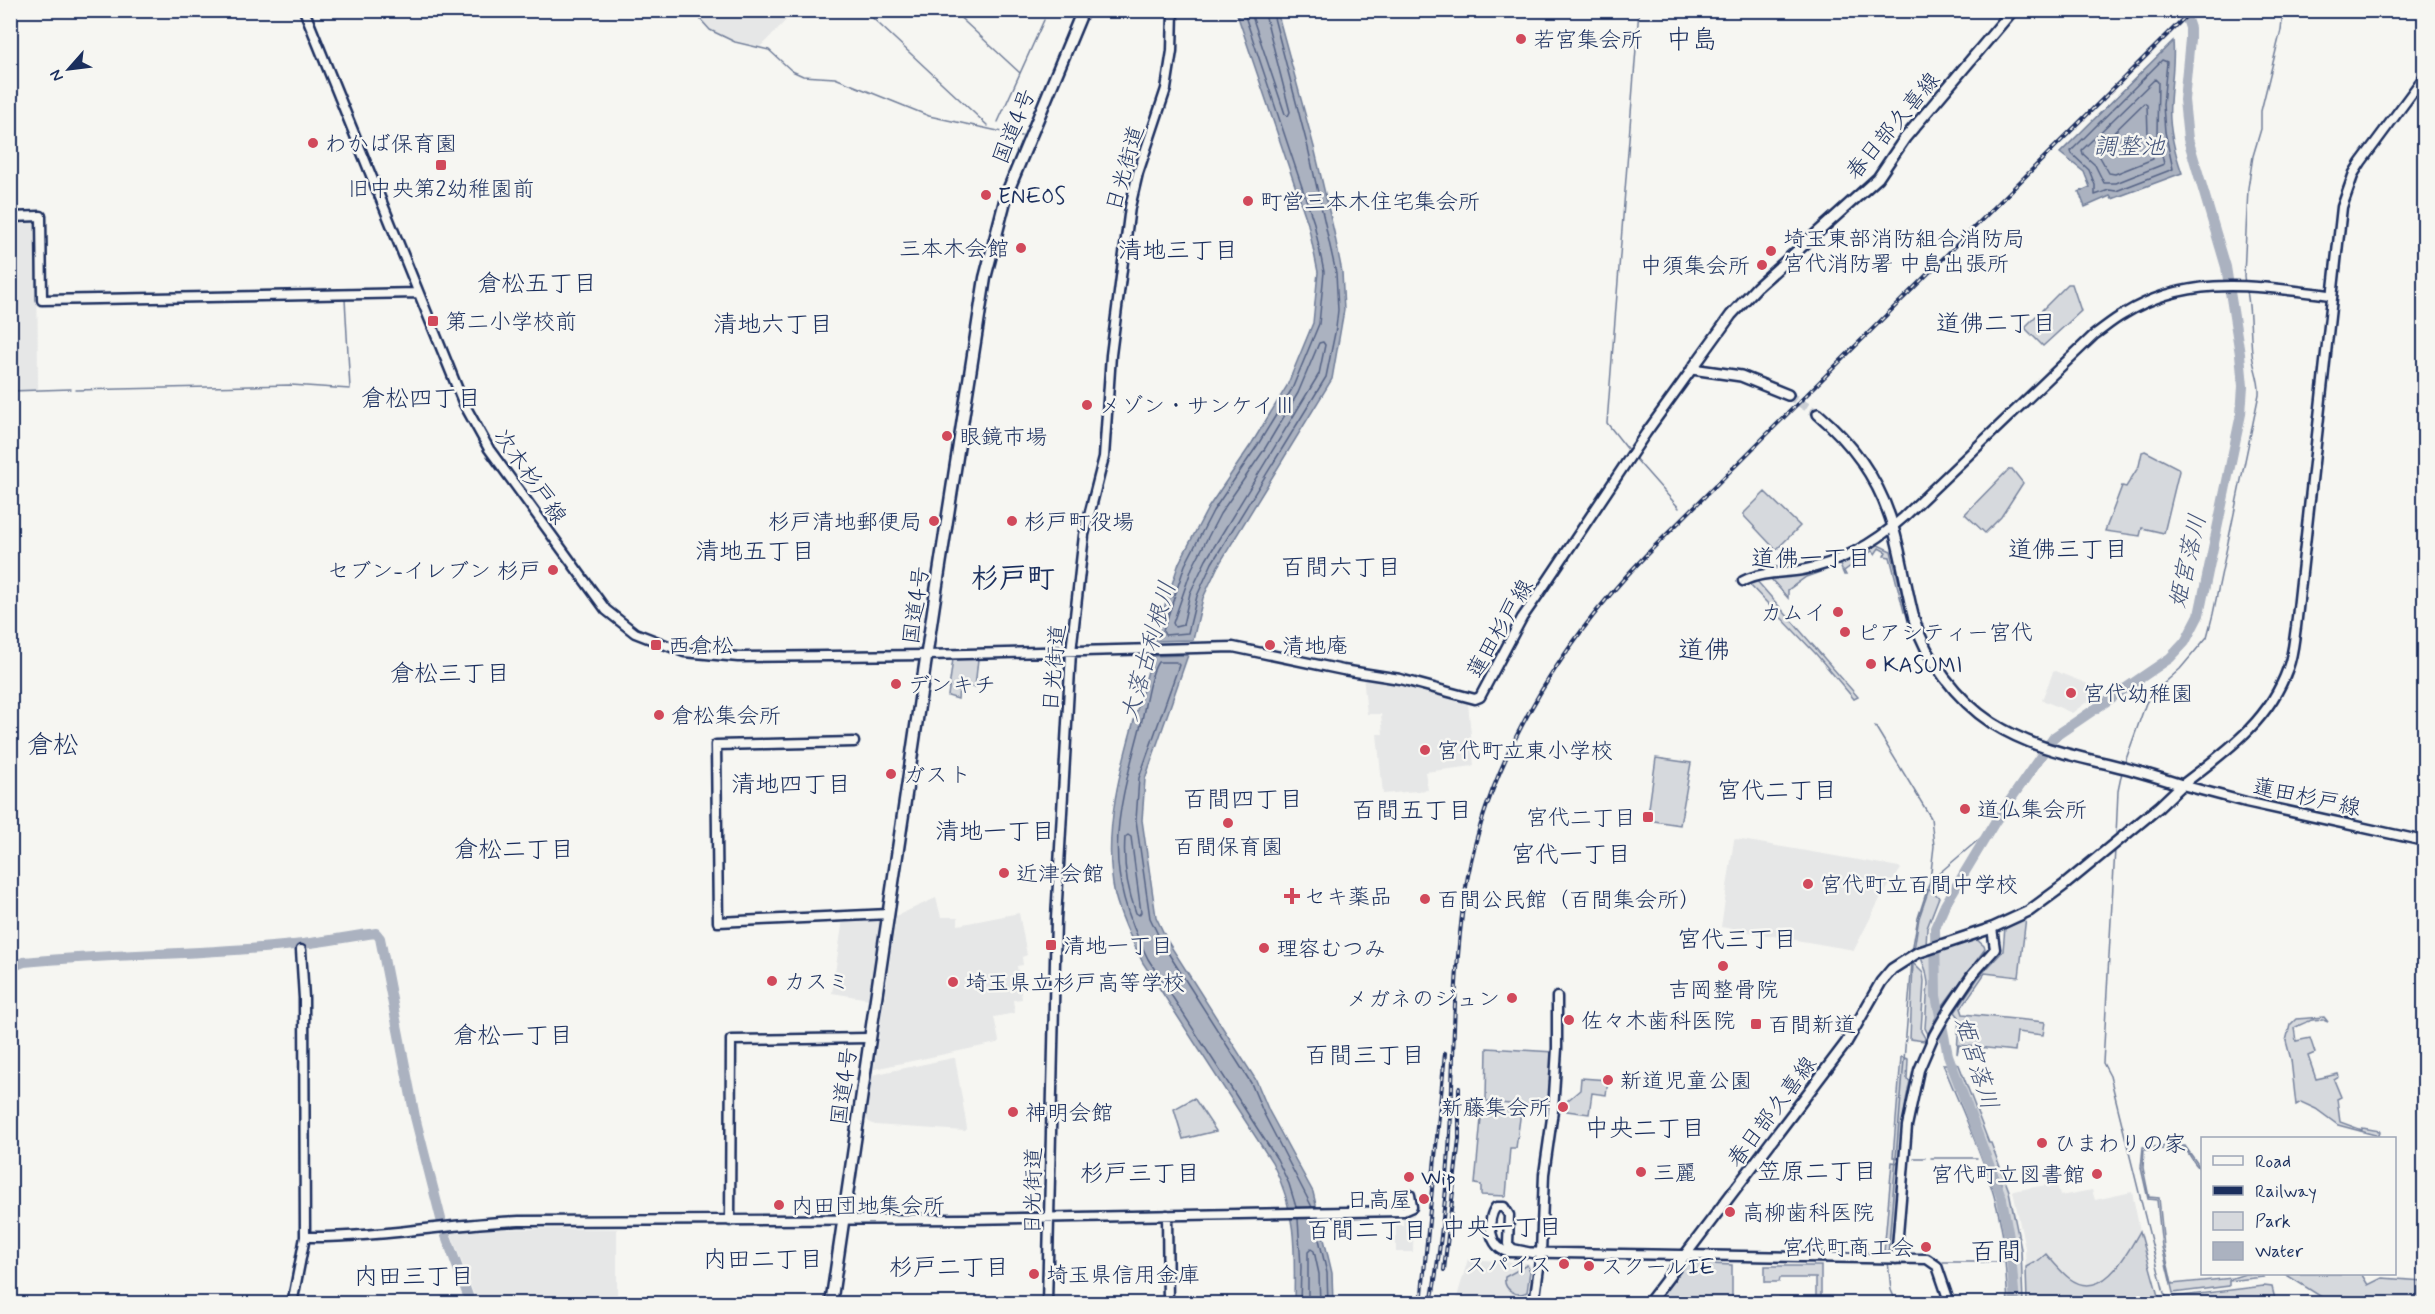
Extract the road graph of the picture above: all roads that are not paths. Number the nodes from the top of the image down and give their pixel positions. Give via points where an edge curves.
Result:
1 (304, 10) edge
2 (1083, 10) edge
3 (1173, 10) edge
4 (2013, 10) edge
5 (2424, 77) edge
6 (10, 217) edge
7 (418, 293) junction
8 (2331, 295) junction
9 (1692, 369) junction
10 (1788, 395) tunnel mouth
11 (1818, 414) tunnel mouth
12 (1893, 527) junction
13 (1743, 581) dead end
14 (1071, 652) junction
15 (928, 655) junction
16 (854, 742) dead end
17 (2182, 784) junction
18 (2424, 841) edge
19 (889, 914) junction
20 (1992, 928) junction
21 (301, 950) dead end
22 (1557, 997) dead end
23 (869, 1038) junction
24 (1396, 1210) dead end
25 (1167, 1215) junction
26 (1050, 1217) junction
27 (843, 1220) junction
28 (730, 1221) junction
29 (305, 1237) junction
30 (1536, 1253) junction
31 (1684, 1256) junction
32 (1891, 1259) junction
33 (292, 1304) edge
34 (831, 1304) edge
35 (1047, 1304) edge
36 (1168, 1304) edge
37 (1534, 1304) edge
38 (1648, 1304) edge
39 (1950, 1304) edge

1 - 7 street, 次木杉戸線
2 - 15 highway, 国道4号 via 1007,193 992,250 979,309
3 - 14 street, 日光街道 via 1166,89 1130,202 1111,355 1104,457 1082,546
4 - 9 main road, 春日部久喜線 via 1905,138 1878,178 1757,287
5 - 8 street via 2354,174 2341,214
6 - 7 street via 41,216 42,300
7 - 15 street, 次木杉戸線 via 482,438 566,558 620,623 655,642 698,654
8 - 12 street via 2214,286 2173,293 2124,314 2094,335
8 - 17 street via 2289,665 2271,705 2252,728
9 - 10 main road via 1741,376
9 - 14 street, 蓮田杉戸線 via 1522,618 1480,697 1233,647
11 - 12 main road via 1861,458 1878,487
12 - 13 street via 1835,560
12 - 17 main road via 1921,636 1941,672 1980,714 2036,746
14 - 15 street
14 - 26 street, 日光街道 via 1056,918
15 - 19 highway, 国道4号
16 - 19 street via 716,745 718,922
17 - 18 street, 蓮田杉戸線
17 - 20 main road via 2048,899
19 - 23 highway, 国道4号
20 - 31 main road, 春日部久喜線 via 1927,949 1888,973 1846,1043
20 - 32 street via 1995,948 1947,1013 1918,1070 1908,1114
21 - 29 street
22 - 30 street via 1553,1111
23 - 27 highway, 国道4号
23 - 28 street via 731,1040
24 - 25 street
25 - 26 street
25 - 36 street
26 - 27 street
26 - 35 street, 日光街道
27 - 28 street
27 - 34 highway, 国道4号
28 - 29 street via 489,1222 351,1237
29 - 33 street
30 - 30 street via 1508,1252 1496,1246 1491,1233 1496,1207 1508,1210 1510,1246
30 - 31 street
30 - 37 street
31 - 32 street
31 - 38 main road, 春日部久喜線
32 - 39 street via 1933,1261

